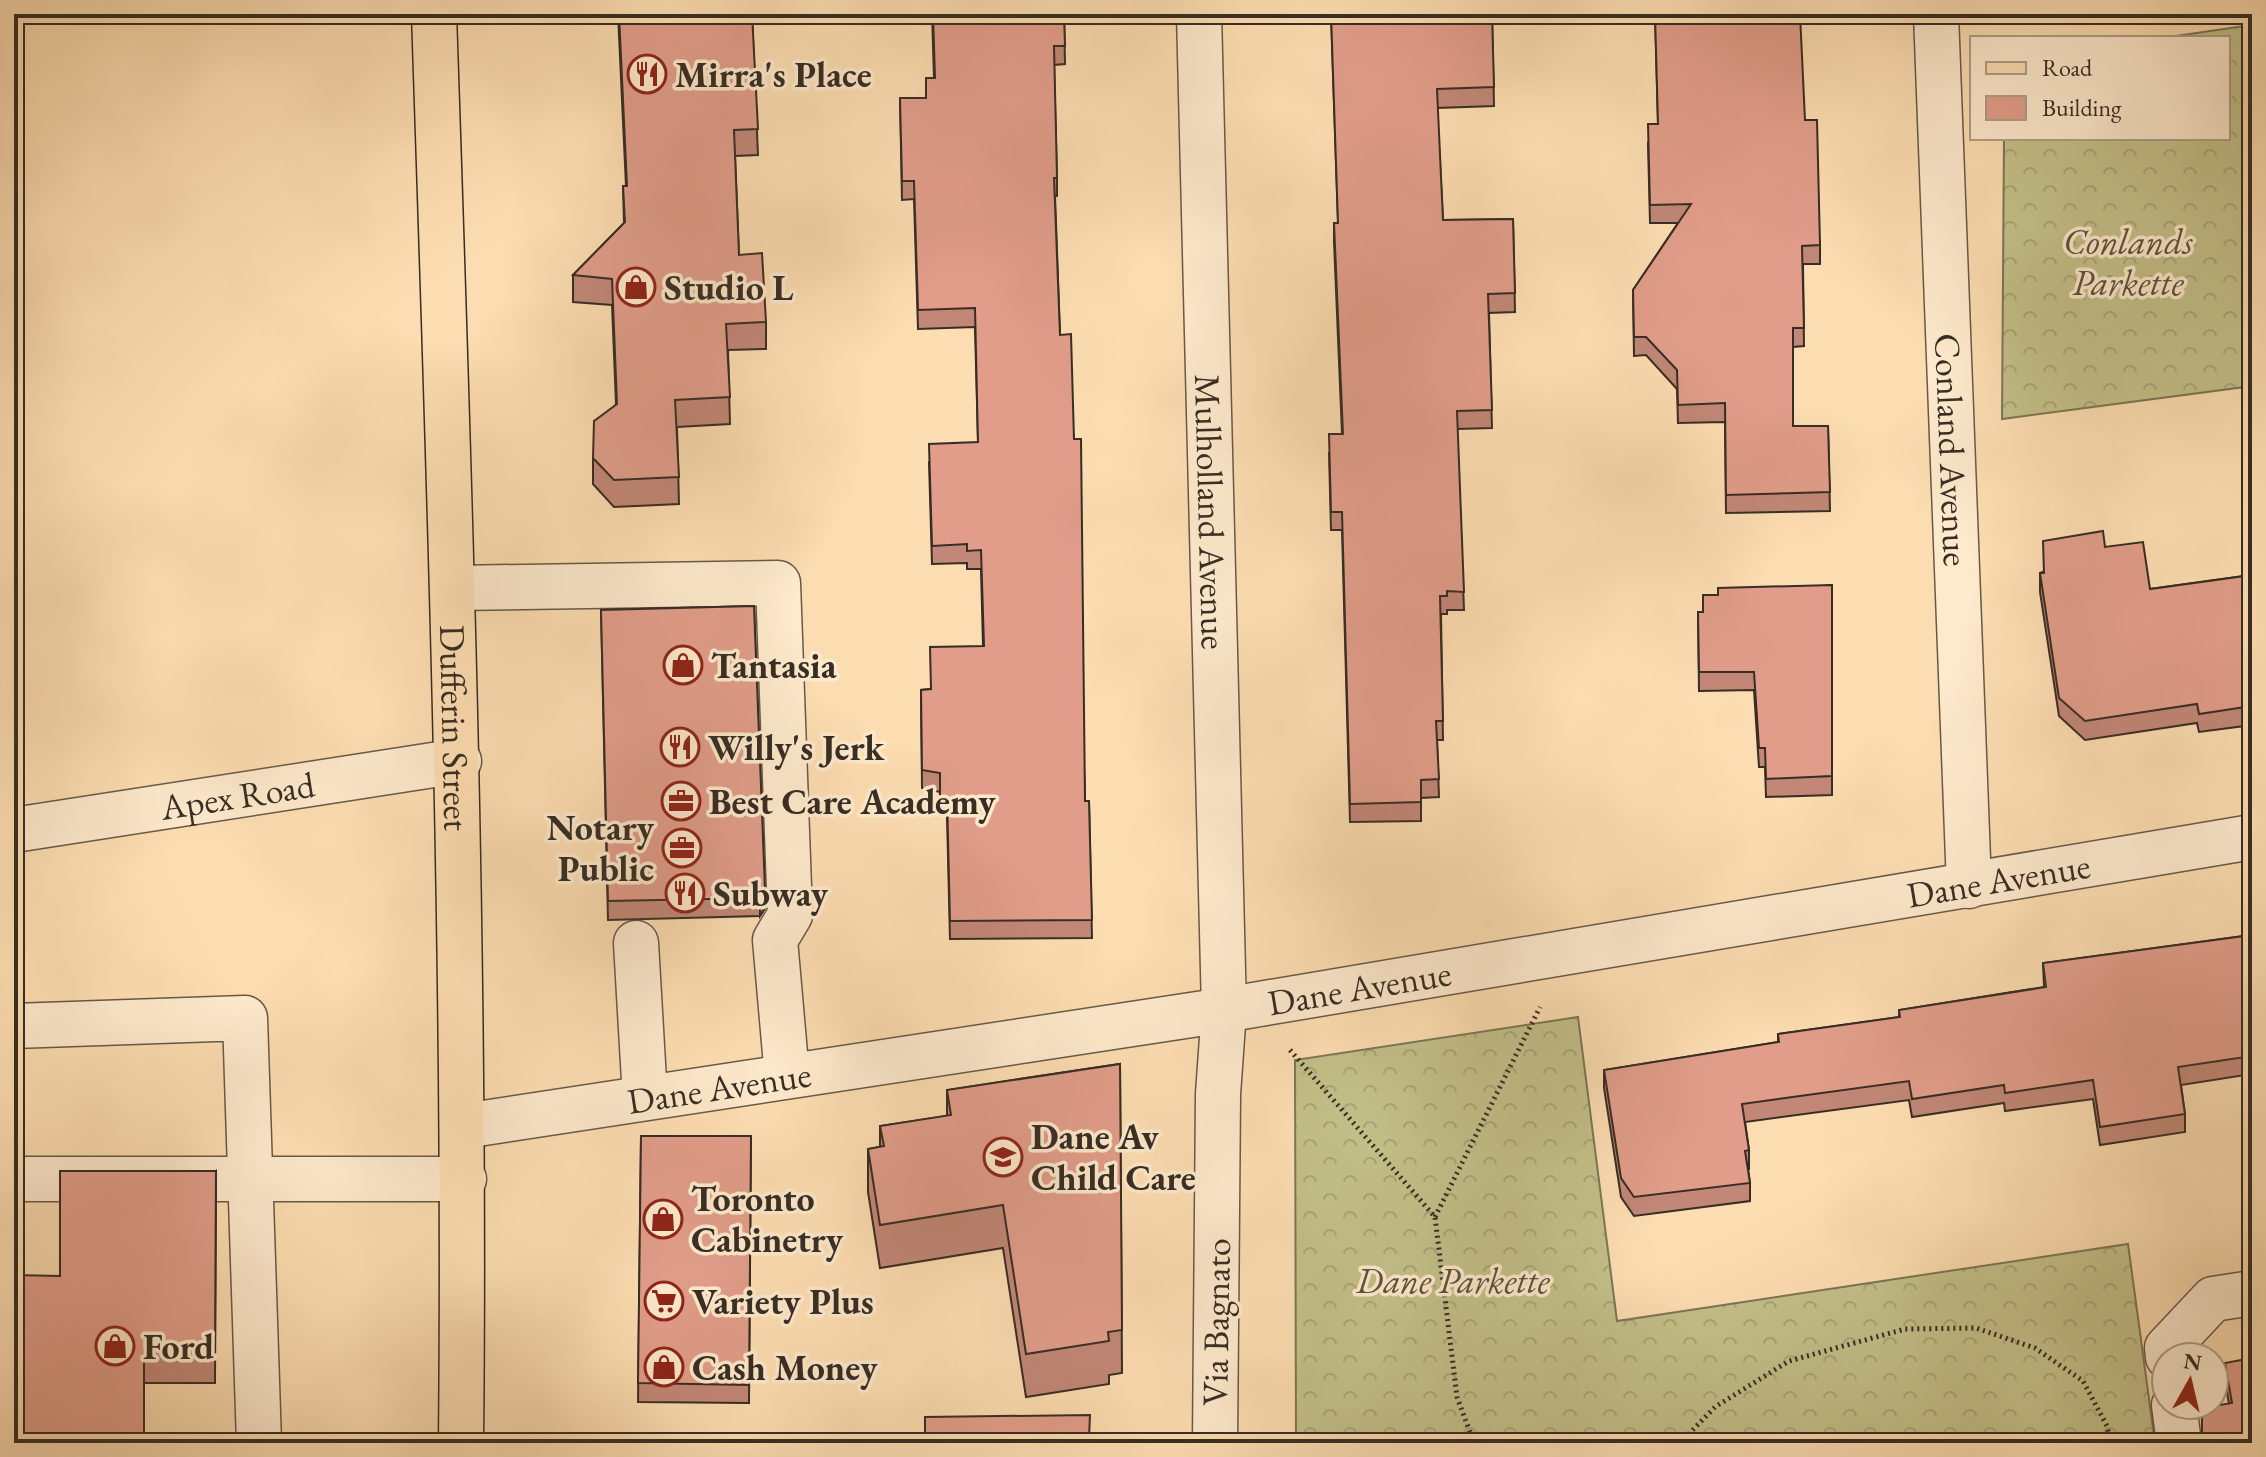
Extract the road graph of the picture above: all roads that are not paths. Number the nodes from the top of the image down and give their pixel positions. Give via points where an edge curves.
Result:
1 (434, 14) edge
2 (1199, 14) edge
3 (1936, 14) edge
4 (453, 588) junction
5 (459, 761) junction
6 (14, 830) edge
7 (2252, 837) edge
8 (1969, 886) junction
9 (636, 943) dead end
10 (1224, 1010) junction
11 (14, 1026) edge
12 (787, 1076) junction
13 (645, 1098) junction
14 (464, 1126) junction
15 (14, 1179) edge
16 (464, 1179) junction
17 (251, 1180) junction
18 (2252, 1293) edge
19 (2174, 1341) edge
20 (2176, 1421) edge
21 (259, 1443) edge
22 (461, 1443) edge
23 (1215, 1443) edge
24 (2179, 1443) edge

1 - 4 main road, Dufferin Street
2 - 10 street, Mulholland Avenue
3 - 8 street, Conland Avenue
4 - 5 main road, Dufferin Street
4 - 12 street via 778,583 790,915 775,940
5 - 6 street, Apex Road
5 - 14 main road, Dufferin Street
7 - 8 street, Dane Avenue
8 - 10 street, Dane Avenue
9 - 13 street
10 - 12 street, Dane Avenue
10 - 23 street, Via Bagnato via 1218,1094
11 - 17 street via 245,1018
12 - 13 street, Dane Avenue
13 - 14 street, Dane Avenue
14 - 16 main road, Dufferin Street
15 - 17 street
16 - 17 street
16 - 22 main road, Dufferin Street
17 - 21 street
18 - 19 street via 2213,1299
20 - 24 street

